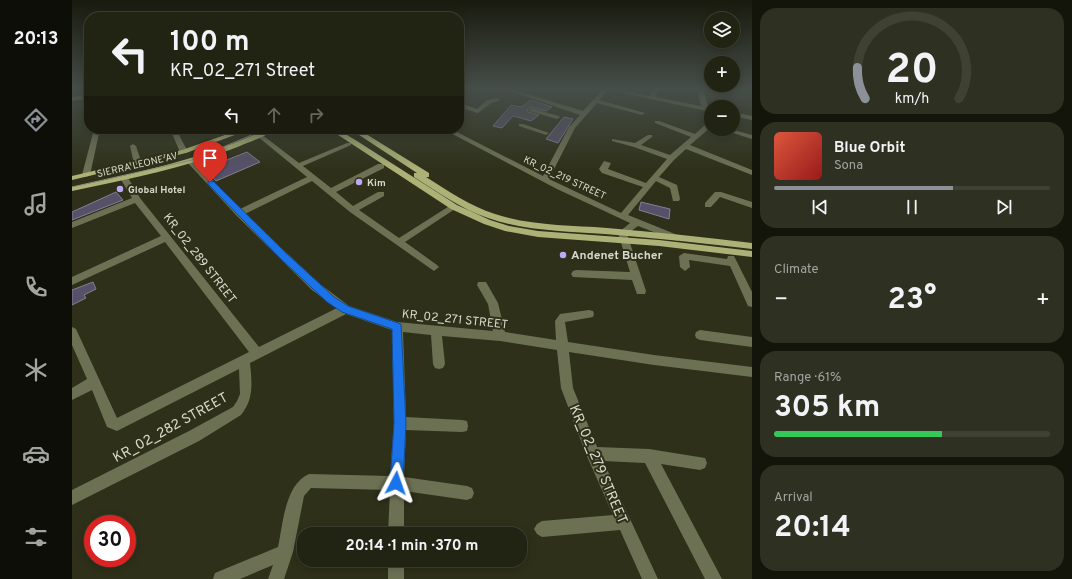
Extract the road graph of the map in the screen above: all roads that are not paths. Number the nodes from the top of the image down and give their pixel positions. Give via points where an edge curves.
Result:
1 (582, 116) edge
2 (657, 122) dead end
3 (521, 125) dead end
4 (704, 131) edge
5 (546, 133) dead end
6 (96, 134) edge
7 (177, 134) edge
8 (234, 134) edge
9 (332, 134) edge
10 (341, 134) edge
11 (354, 134) edge
12 (361, 134) edge
13 (456, 134) edge
14 (740, 134) edge
15 (259, 135) joint
16 (650, 136) dead end
17 (696, 137) junction
18 (751, 137) dead end
19 (614, 140) dead end
20 (349, 144) junction
21 (636, 145) junction
22 (133, 146) dead end
23 (685, 146) junction
24 (184, 152) junction
25 (671, 158) junction
26 (191, 162) junction
27 (607, 163) dead end
28 (138, 164) junction
29 (298, 166) junction
30 (381, 166) junction
31 (752, 173) edge
32 (86, 175) junction
33 (72, 178) edge
34 (124, 178) junction
35 (312, 178) junction
36 (656, 178) junction
37 (545, 180) junction
38 (648, 186) junction
39 (72, 189) edge
40 (330, 192) junction
41 (381, 194) dead end
42 (433, 194) junction
43 (446, 194) junction
44 (137, 199) junction
45 (676, 199) dead end
46 (752, 205) edge
47 (708, 206) dead end
48 (454, 207) junction
49 (353, 210) junction
50 (239, 213) junction
51 (623, 216) junction
52 (636, 223) junction
53 (72, 225) edge
54 (623, 236) junction
55 (167, 237) junction
56 (677, 238) junction
57 (399, 242) junction
58 (752, 246) edge
59 (727, 250) junction
60 (752, 254) edge
61 (733, 263) junction
62 (434, 267) dead end
63 (685, 267) dead end
64 (576, 274) dead end
65 (636, 276) junction
66 (72, 281) edge
67 (482, 285) dead end
68 (641, 291) dead end
69 (752, 303) edge
70 (345, 309) junction
71 (589, 314) dead end
72 (397, 327) junction
73 (436, 331) junction
74 (72, 332) edge
75 (700, 335) dead end
76 (500, 336) junction
77 (752, 342) edge
78 (561, 345) junction
79 (257, 354) junction
80 (244, 360) junction
81 (439, 364) dead end
82 (752, 372) edge
83 (94, 382) junction
84 (72, 394) edge
85 (400, 423) junction
86 (462, 426) dead end
87 (593, 454) junction
88 (649, 456) junction
89 (700, 463) dead end
90 (396, 483) junction
91 (467, 493) dead end
92 (72, 498) edge
93 (623, 522) junction
94 (396, 527) edge
95 (542, 529) dead end
96 (285, 552) junction
97 (396, 567) edge
98 (221, 579) edge
99 (276, 579) edge
100 (396, 579) edge
101 (650, 579) edge
102 (714, 579) edge

1 - 37 street via 572,127
2 - 17 street
3 - 5 street
4 - 17 street
6 - 32 street
7 - 24 street
8 - 24 main road, SIERRA LEONE AV
9 - 20 main road
10 - 42 main road
11 - 43 main road
12 - 43 main road via 433,179
13 - 37 street, KR_02_219 STREET
14 - 18 street
15 - 26 main road, SIERRA LEONE AV
15 - 29 street
16 - 21 street
17 - 23 street
19 - 21 street
20 - 29 street
20 - 30 main road
21 - 25 street
22 - 28 street
23 - 25 street
23 - 31 street
24 - 28 main road, SIERRA LEONE AV
25 - 36 street
26 - 34 main road, SIERRA LEONE AV
26 - 50 street, KR_02_271 STREET
27 - 38 street via 604,171
28 - 32 main road, SIERRA LEONE AV
29 - 35 street
30 - 40 street
30 - 42 main road via 411,186
32 - 33 main road, SIERRA LEONE AV
34 - 39 main road, SIERRA LEONE AV
34 - 44 street, KR_02_289 STREET
35 - 40 street
35 - 50 street
36 - 38 street
36 - 45 street via 674,187
37 - 51 street, KR_02_219 STREET
38 - 51 street
40 - 49 street
41 - 49 street
42 - 48 main road
43 - 54 main road via 509,222
44 - 53 street
44 - 55 street, KR_02_289 STREET
46 - 47 street via 718,194
48 - 54 main road via 487,222 538,234
48 - 57 street
49 - 57 street
50 - 70 street, KR_02_271 STREET via 316,287
51 - 52 street, KR_02_219 STREET
52 - 54 street
52 - 56 street, KR_02_219 STREET
54 - 56 main road
54 - 59 main road
54 - 65 street
55 - 66 street
55 - 79 street, KR_02_289 STREET
56 - 58 main road
57 - 62 street
59 - 60 main road
59 - 61 street
61 - 63 street via 684,256
61 - 69 street
64 - 65 street
65 - 68 street
67 - 76 street via 493,303
70 - 72 street, KR_02_271 STREET
70 - 79 street
71 - 78 street, KR_02_279 STREET via 561,318
72 - 73 street, KR_02_271 STREET
72 - 85 street
73 - 76 street, KR_02_271 STREET
73 - 81 street
74 - 83 street
75 - 77 street
76 - 78 street, KR_02_271 STREET
78 - 82 street, KR_02_271 STREET
78 - 87 street, KR_02_279 STREET via 567,388
79 - 80 street
80 - 83 street via 117,426 112,422
80 - 92 street, KR_02_282 STREET via 246,398 236,411 194,436
83 - 84 street
85 - 86 street
85 - 90 street
87 - 88 street
87 - 93 street, KR_02_279 STREET
88 - 89 street
88 - 102 street
90 - 91 street
90 - 94 street
90 - 96 street via 309,482 302,486 297,494
93 - 95 street
93 - 101 street, KR_02_279 STREET
96 - 98 street
96 - 99 street
97 - 100 street

